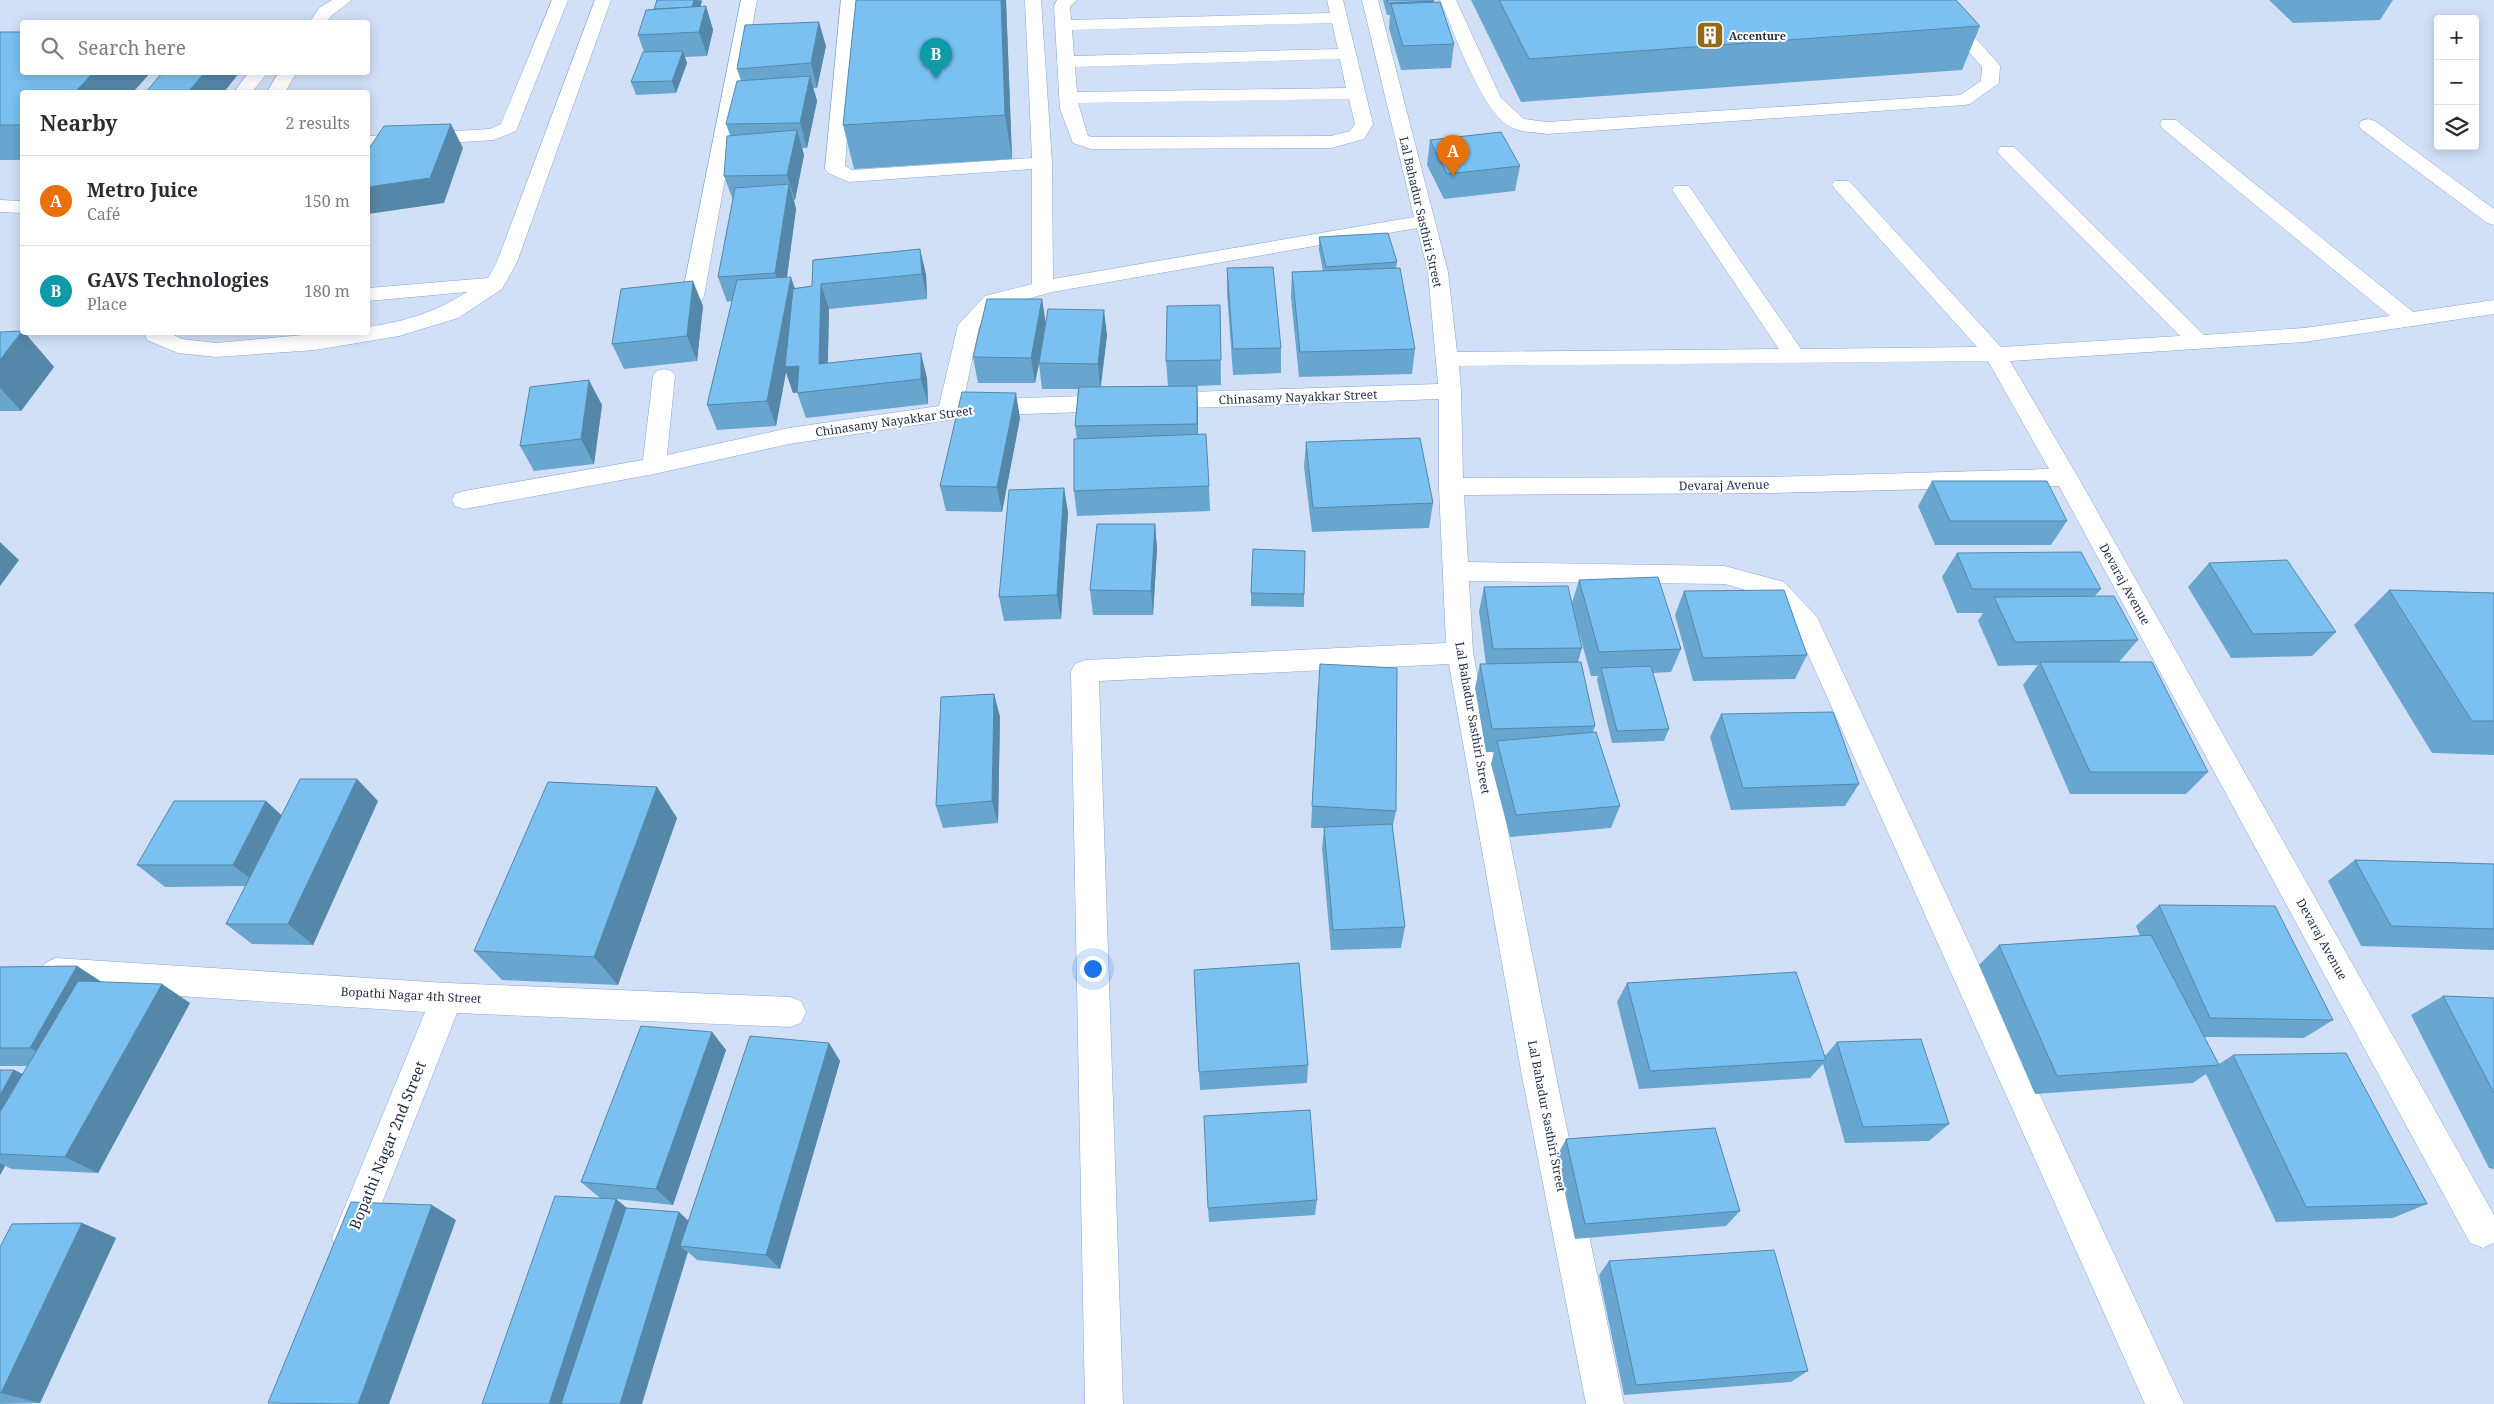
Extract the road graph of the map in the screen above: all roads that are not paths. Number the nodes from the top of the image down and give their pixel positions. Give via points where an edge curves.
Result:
1 (344, 0) edge
2 (560, 0) edge
3 (603, 0) edge
4 (749, 0) edge
5 (849, 0) edge
6 (1033, 0) edge
7 (1069, 0) edge
8 (1370, 0) edge
9 (1448, 0) edge
10 (1932, 0) edge
11 (1337, 9) edge
12 (319, 20) edge
13 (1064, 25) junction
14 (1348, 54) junction
15 (1066, 62) junction
16 (256, 75) edge
17 (286, 75) edge
18 (244, 90) edge
19 (277, 90) edge
20 (1356, 93) junction
21 (1069, 98) junction
22 (2169, 124) dead end
23 (2368, 125) dead end
24 (370, 142) edge
25 (2007, 151) dead end
26 (1042, 164) junction
27 (1842, 185) dead end
28 (1682, 190) dead end
29 (0, 206) edge
30 (20, 207) edge
31 (2494, 219) edge
32 (1425, 221) junction
33 (495, 284) junction
34 (1043, 288) junction
35 (370, 294) edge
36 (693, 296) edge
37 (2494, 307) edge
38 (2409, 320) junction
39 (370, 334) edge
40 (155, 335) edge
41 (363, 335) edge
42 (2199, 342) junction
43 (1995, 354) junction
44 (1795, 356) junction
45 (1448, 359) junction
46 (664, 376) dead end
47 (1450, 391) junction
48 (949, 412) junction
49 (654, 466) junction
50 (2066, 477) junction
51 (1451, 487) junction
52 (464, 500) dead end
53 (1455, 572) junction
54 (1460, 653) junction
55 (31, 972) edge
56 (447, 998) junction
57 (790, 1012) dead end
58 (2483, 1230) dead end
59 (338, 1266) edge
60 (1104, 1404) edge
61 (1605, 1404) edge
62 (2165, 1404) edge

1 - 12 street via 325,12
2 - 24 street via 509,128 494,134
3 - 33 street via 507,262
4 - 36 street
5 - 26 street via 835,169 849,176
6 - 26 street
7 - 13 street via 1062,6
8 - 32 street, Lal Bahadur Sasthiri Street
9 - 10 street via 1493,100 1518,124 1547,128 1964,100 1990,83 1991,66
11 - 13 street
11 - 14 street
13 - 15 street
14 - 15 street
14 - 20 street
15 - 21 street
16 - 18 street
17 - 19 street
20 - 21 street
20 - 21 street via 1364,124 1357,135 1331,142 1091,144 1080,139 1069,109
22 - 38 street
23 - 31 street
25 - 42 street
26 - 34 street
27 - 43 street
28 - 44 street
29 - 30 street
32 - 34 street
32 - 45 street, Lal Bahadur Sasthiri Street via 1438,272
33 - 35 street
33 - 39 street via 450,313 399,329
34 - 48 street via 993,301 969,325
37 - 38 street
38 - 42 street via 2304,335
40 - 41 street via 178,346 216,350 315,343
42 - 43 street
43 - 44 street
43 - 50 street
44 - 45 street
45 - 47 street, Lal Bahadur Sasthiri Street
46 - 49 street
47 - 48 street, Chinasamy Nayakkar Street via 997,407
47 - 51 street, Lal Bahadur Sasthiri Street
48 - 49 street, Chinasamy Nayakkar Street via 789,436
49 - 52 street, Chinasamy Nayakkar Street
50 - 51 street, Devaraj Avenue
50 - 58 street, Devaraj Avenue
51 - 53 street, Lal Bahadur Sasthiri Street
53 - 54 street, Lal Bahadur Sasthiri Street
53 - 62 street via 1726,576 1775,589 1808,624
54 - 60 street via 1085,671
54 - 61 street, Lal Bahadur Sasthiri Street via 1539,1076
55 - 56 street, Bopathi Nagar 4th Street
56 - 57 street, Bopathi Nagar 4th Street
56 - 59 street, Bopathi Nagar 2nd Street

